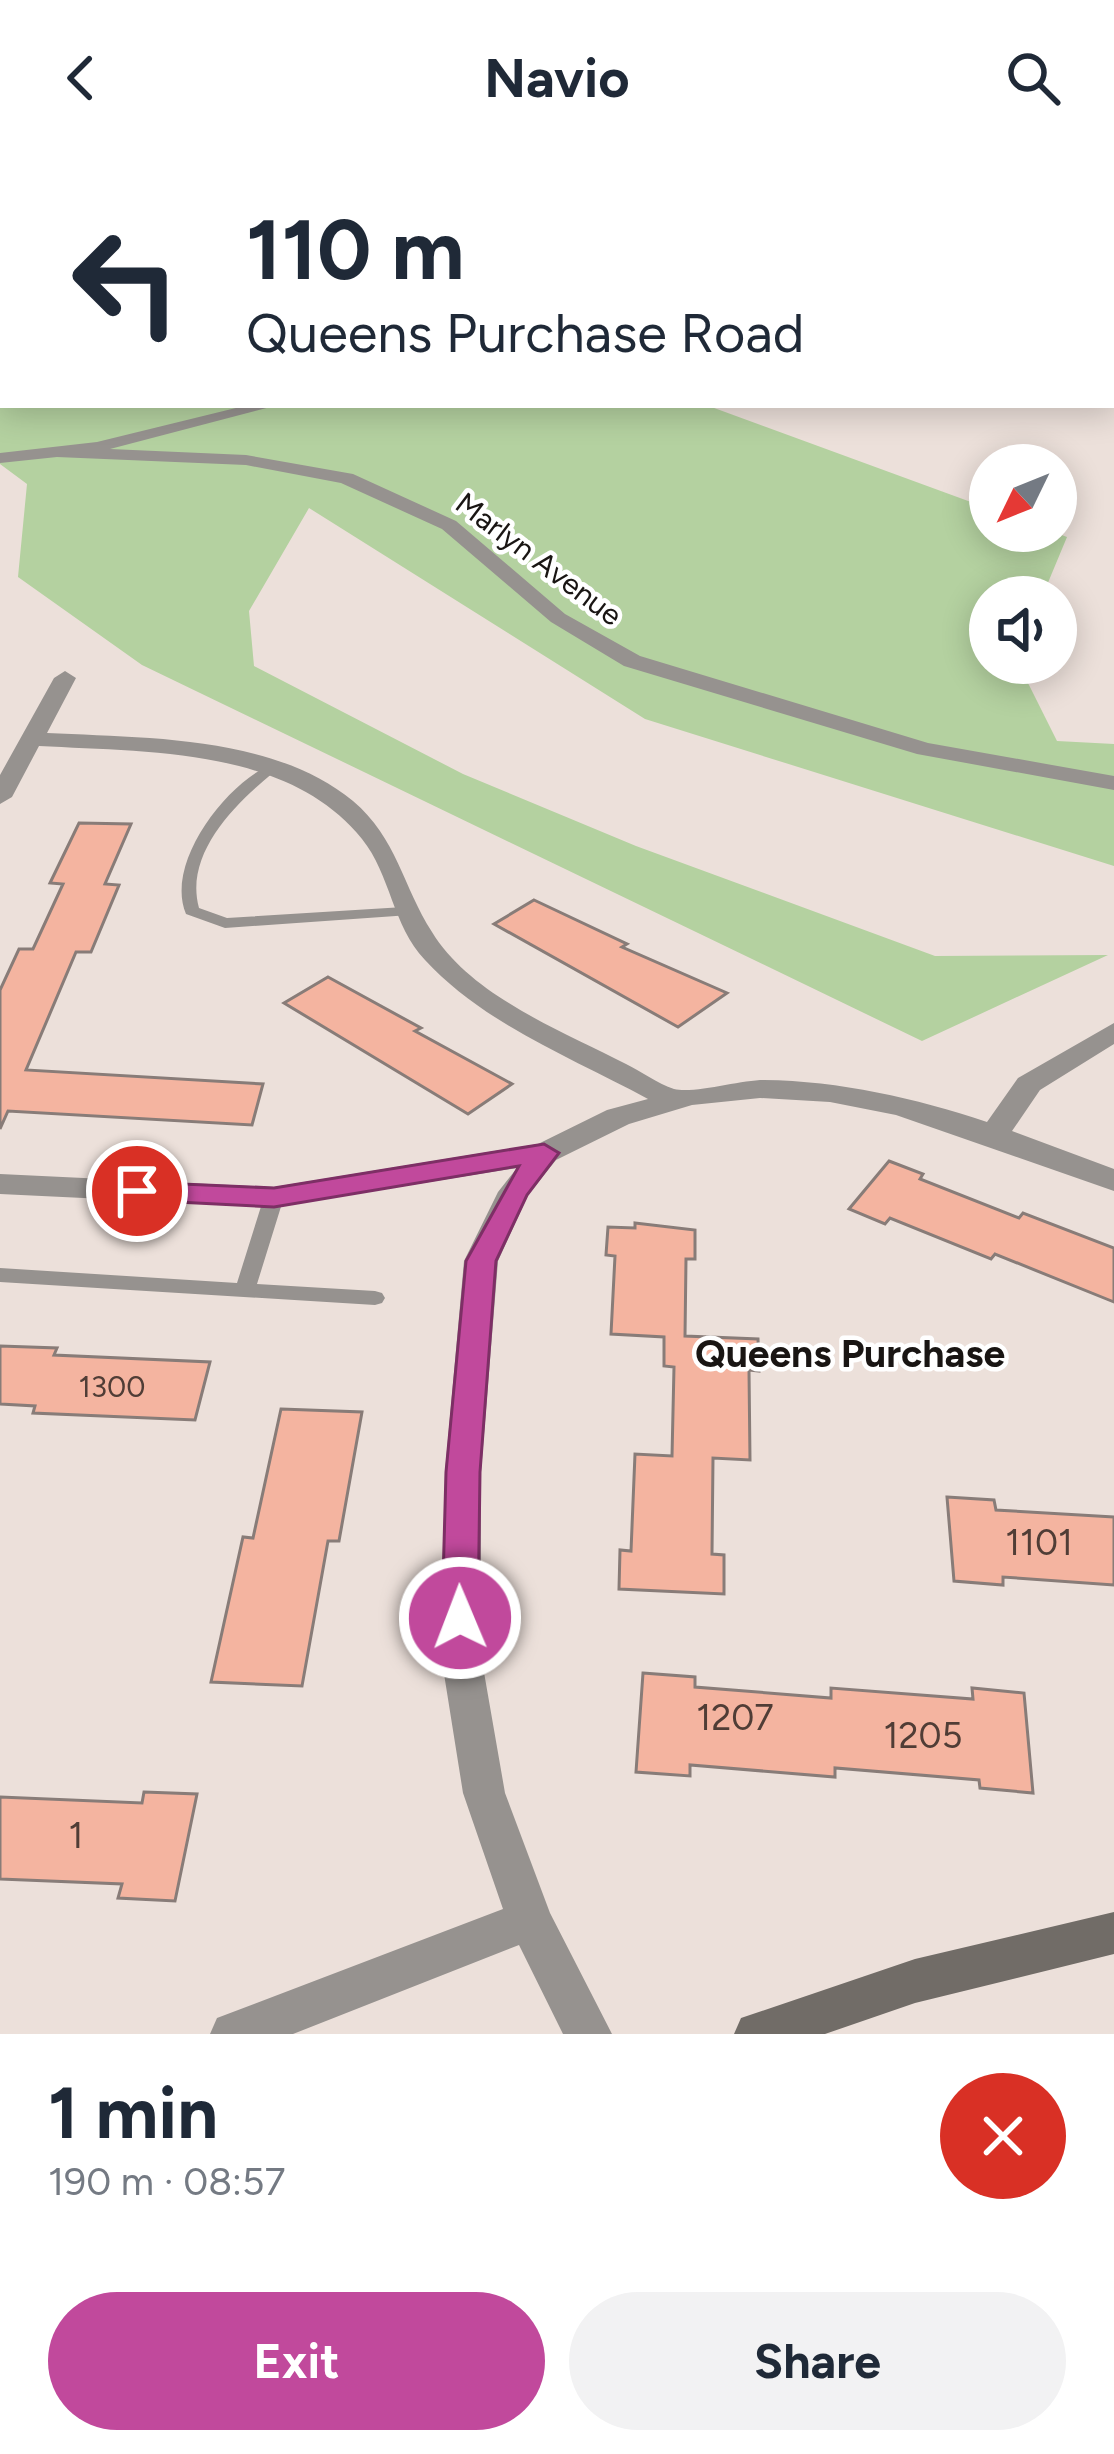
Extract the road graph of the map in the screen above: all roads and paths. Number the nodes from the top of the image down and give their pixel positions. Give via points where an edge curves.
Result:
1 (256, 408) edge
2 (63, 453) junction
3 (0, 458) edge
4 (65, 678) dead end
5 (31, 740) junction
6 (268, 770) junction
7 (1114, 783) edge
8 (0, 797) edge
9 (404, 912) junction
10 (1114, 1032) edge
11 (671, 1099) junction
12 (992, 1136) junction
13 (544, 1153) junction
14 (1114, 1181) edge
15 (0, 1184) edge
16 (274, 1197) junction
17 (0, 1275) edge
18 (245, 1290) junction
19 (375, 1298) dead end
20 (530, 1919) junction
21 (1114, 1934) edge
22 (234, 2034) edge
23 (588, 2034) edge
24 (758, 2034) edge

1 - 2 street
2 - 3 street
2 - 7 street, Marlyn Avenue via 246,460 346,478 449,525 570,627 632,661 925,749
4 - 5 street
5 - 6 street via 135,745
5 - 8 street
6 - 9 street via 329,794 356,815 390,866
6 - 9 lane via 211,826 188,883 192,910 225,923
9 - 11 street via 467,983
10 - 12 street via 1029,1084
11 - 12 street via 783,1085 889,1102
11 - 13 street
12 - 14 street
13 - 16 street
13 - 20 street via 514,1192 481,1261 458,1582 484,1793
15 - 16 street
16 - 18 lane
17 - 18 lane
18 - 19 lane
20 - 22 street
20 - 23 street
21 - 24 street via 915,1981

